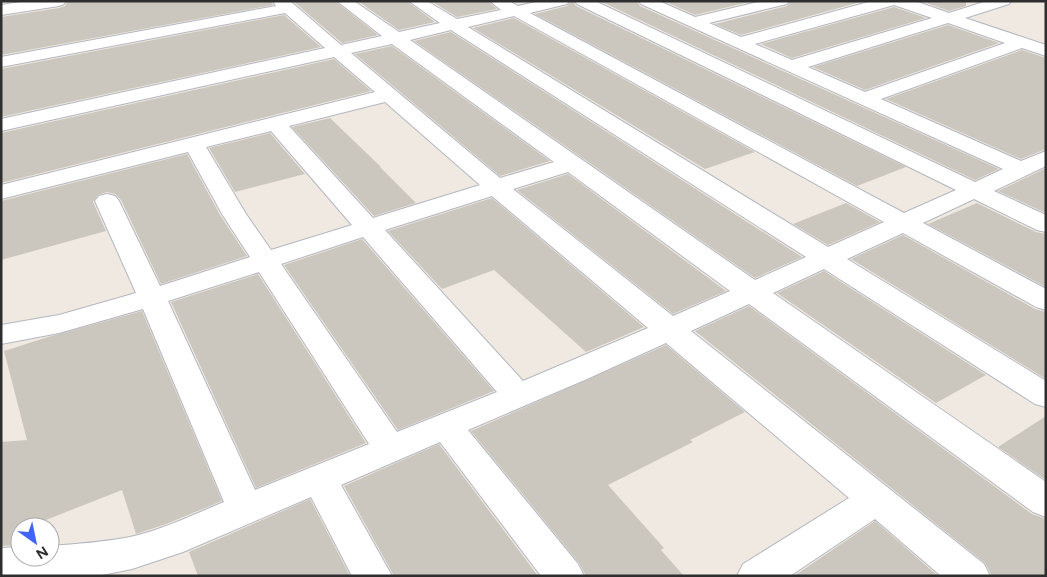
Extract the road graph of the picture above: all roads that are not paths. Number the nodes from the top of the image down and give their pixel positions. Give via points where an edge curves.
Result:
1 (58, 1) edge
2 (344, 1) edge
3 (416, 1) edge
4 (562, 1) edge
5 (582, 1) edge
6 (646, 1) edge
7 (782, 1) edge
8 (890, 1) edge
9 (899, 1) edge
10 (1004, 1) edge
11 (284, 5) edge
12 (506, 6) edge
13 (1, 10) edge
14 (948, 18) junction
15 (695, 22) junction
16 (451, 25) junction
17 (393, 37) junction
18 (738, 43) junction
19 (1021, 43) junction
20 (335, 50) junction
21 (1046, 52) edge
22 (1, 62) edge
23 (791, 66) junction
24 (388, 95) junction
25 (863, 98) junction
26 (276, 124) junction
27 (1, 125) edge
28 (194, 144) junction
29 (570, 164) junction
30 (1034, 168) edge
31 (496, 187) junction
32 (974, 190) junction
33 (1, 192) edge
34 (107, 201) dead end
35 (903, 222) junction
36 (1046, 225) edge
37 (367, 228) junction
38 (825, 257) junction
39 (266, 260) junction
40 (749, 292) junction
41 (152, 297) junction
42 (1046, 301) edge
43 (670, 329) junction
44 (1, 335) edge
45 (518, 396) junction
46 (1046, 396) edge
47 (446, 426) junction
48 (390, 449) junction
49 (319, 478) junction
50 (878, 500) junction
51 (1046, 502) edge
52 (245, 508) junction
53 (1, 565) edge
54 (372, 576) edge
55 (564, 576) edge
56 (757, 576) edge
57 (970, 576) edge

1 - 13 street
2 - 17 street
3 - 16 street
4 - 12 street
5 - 32 street
6 - 15 street
7 - 15 street
8 - 18 street
9 - 14 street
10 - 14 street
11 - 20 street
11 - 22 street
12 - 16 street
12 - 35 street
14 - 19 street
14 - 23 street
15 - 18 street
16 - 17 street
16 - 38 street
17 - 20 street
17 - 29 street
18 - 23 street
19 - 21 street
19 - 25 street
20 - 24 street
20 - 27 street
23 - 25 street
24 - 26 street
24 - 31 street
25 - 30 street
26 - 28 street
26 - 37 street
28 - 33 street
28 - 39 street via 234,214
29 - 31 street
29 - 40 street
30 - 32 street
31 - 37 street
31 - 43 street
32 - 35 street
32 - 36 street
34 - 41 street
35 - 38 street
35 - 42 street
37 - 39 street
37 - 45 street
38 - 40 street
38 - 46 street
39 - 41 street
39 - 48 street
40 - 43 street
40 - 51 street
41 - 44 street
41 - 52 street
43 - 45 street
43 - 50 street
45 - 47 street
47 - 48 street
47 - 55 street
48 - 49 street
49 - 52 street
49 - 54 street
50 - 56 street
50 - 57 street
52 - 53 street via 169,541 132,553 92,560

